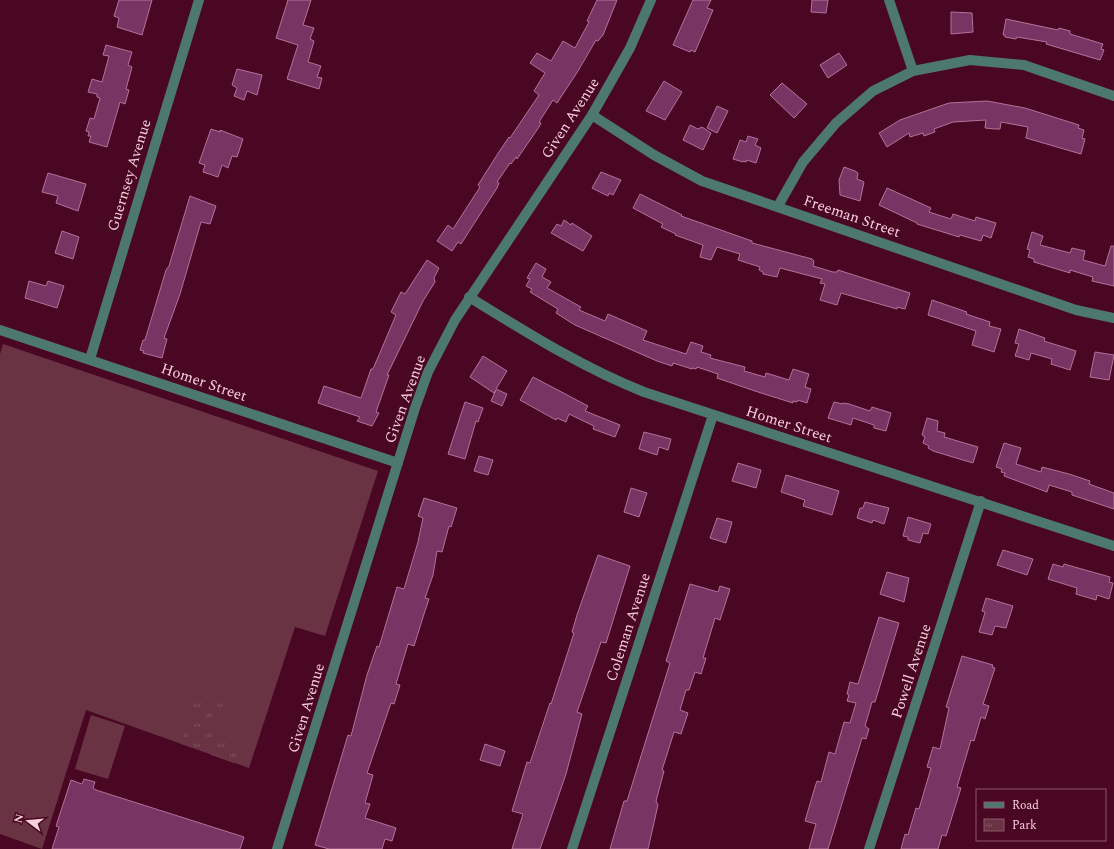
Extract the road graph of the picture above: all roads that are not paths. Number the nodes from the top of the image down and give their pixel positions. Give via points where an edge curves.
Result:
1 (199, 0) edge
2 (651, 0) edge
3 (889, 0) edge
4 (913, 71) junction
5 (1114, 96) edge
6 (592, 115) junction
7 (778, 206) junction
8 (469, 297) junction
9 (1114, 318) edge
10 (0, 330) edge
11 (90, 359) junction
12 (712, 415) junction
13 (398, 463) junction
14 (982, 502) junction
15 (1114, 546) edge
16 (277, 849) edge
17 (572, 849) edge
18 (869, 849) edge

1 - 11 street, Guernsey Avenue
2 - 6 street, Given Avenue via 630,48
3 - 4 street
4 - 5 street via 970,60 1024,65
4 - 7 street via 873,91 836,123 803,162
6 - 7 street, Freeman Street via 654,155 702,181
6 - 8 street, Given Avenue
7 - 9 street, Freeman Street via 1076,310
8 - 12 street, Homer Street via 595,371 644,392
8 - 13 street, Given Avenue via 428,372
10 - 11 street, Homer Street
11 - 13 street, Homer Street
12 - 14 street, Homer Street
12 - 17 street, Coleman Avenue
13 - 16 street, Given Avenue
14 - 15 street, Homer Street
14 - 18 street, Powell Avenue

